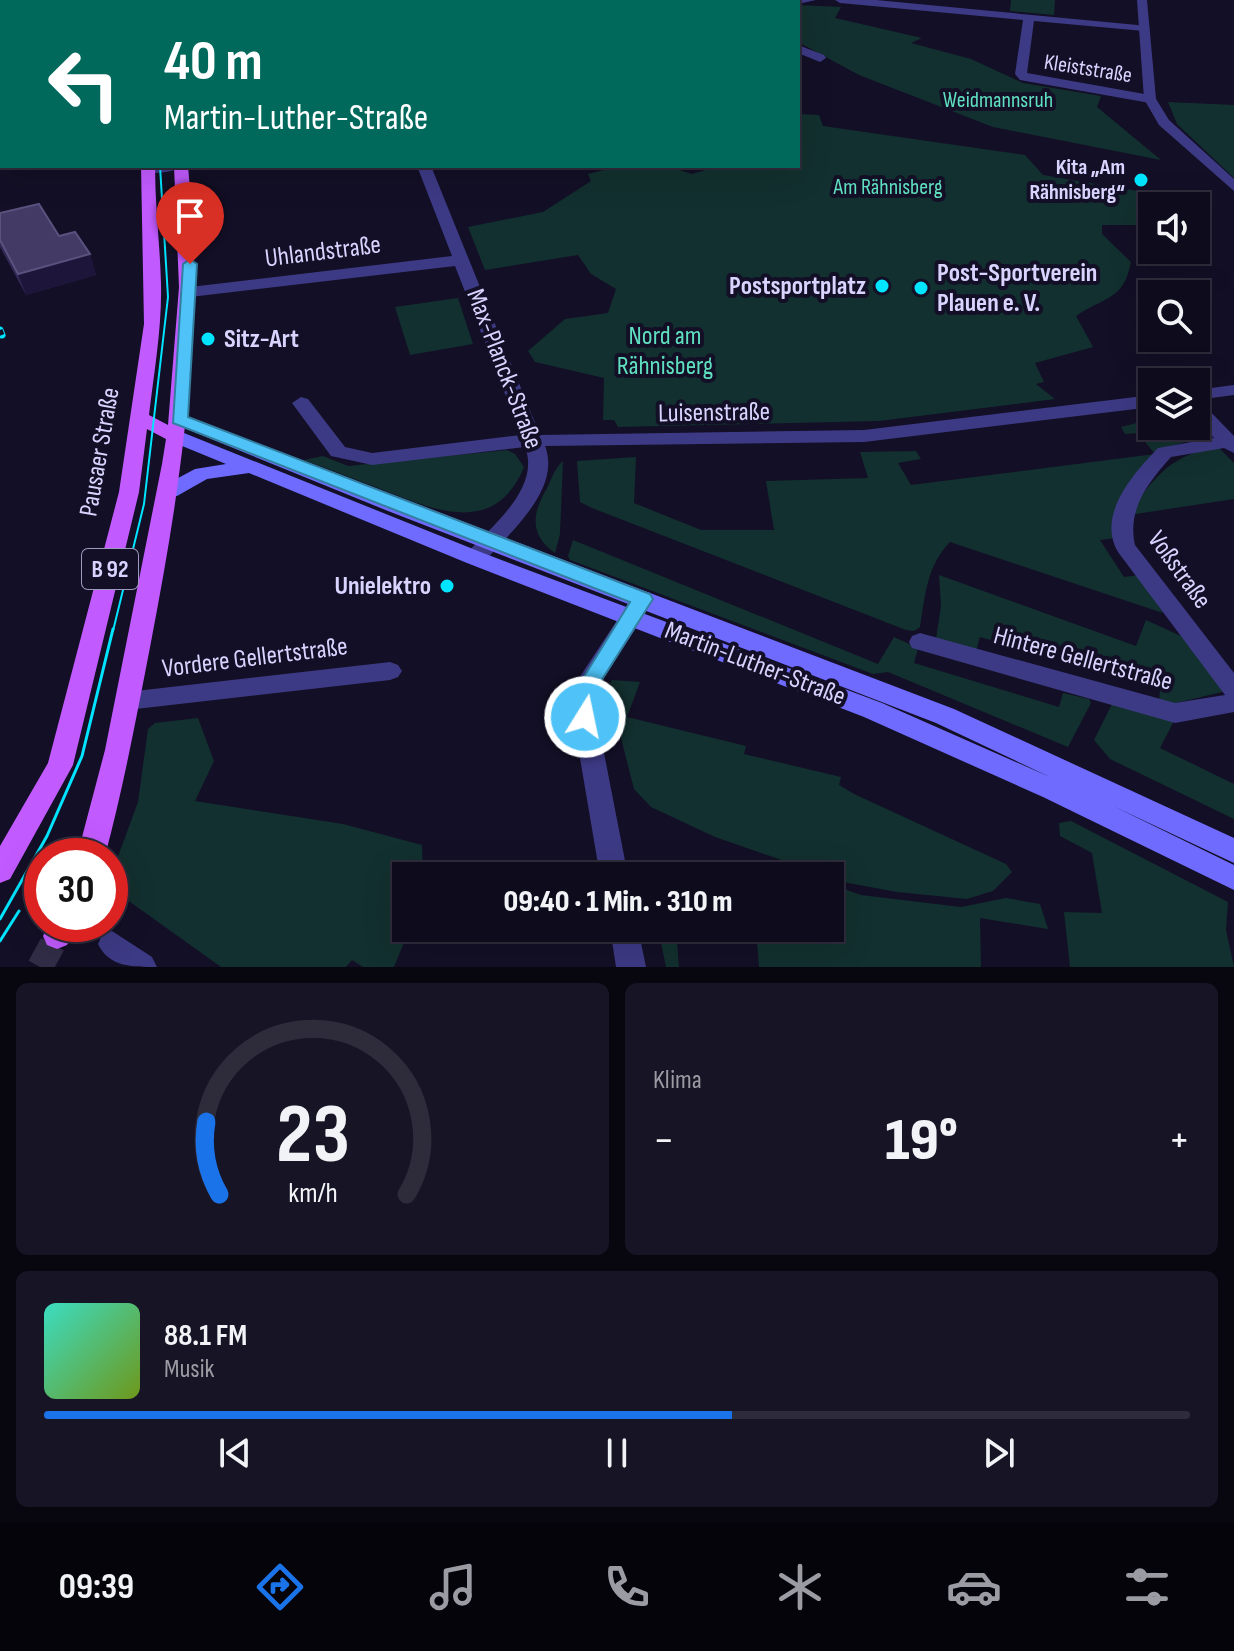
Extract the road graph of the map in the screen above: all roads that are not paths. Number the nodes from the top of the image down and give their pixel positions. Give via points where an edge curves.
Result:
1 (840, 0) edge
2 (852, 0) edge
3 (998, 0) edge
4 (1142, 0) edge
5 (995, 14) junction
6 (1029, 18) junction
7 (1144, 28) junction
8 (800, 50) edge
9 (800, 63) edge
10 (1150, 99) junction
11 (148, 168) edge
12 (181, 168) edge
13 (425, 168) edge
14 (1234, 187) edge
15 (462, 260) junction
16 (190, 292) junction
17 (1234, 390) edge
18 (1210, 393) edge
19 (301, 403) dead end
20 (1138, 403) edge
21 (139, 417) junction
22 (1210, 422) edge
23 (178, 428) junction
24 (532, 442) junction
25 (1231, 444) edge
26 (253, 468) junction
27 (170, 491) junction
28 (482, 550) junction
29 (637, 608) junction
30 (920, 642) dead end
31 (390, 671) dead end
32 (1234, 690) edge
33 (127, 701) junction
34 (1234, 703) edge
35 (95, 838) edge
36 (1234, 851) edge
37 (611, 862) edge
38 (0, 871) edge
39 (1234, 878) edge
40 (627, 942) edge
41 (112, 944) dead end
42 (142, 967) edge
43 (631, 967) edge

1 - 2 street
2 - 5 street
3 - 5 street
4 - 7 street
5 - 6 street
6 - 7 street
6 - 10 street, Kleiststraße via 1021,74 1034,81
7 - 10 street
8 - 9 street via 820,58
10 - 14 street via 1164,122
11 - 21 main road, Pausaer Straße / B 92 via 153,297
12 - 16 main road, B 92
13 - 15 street, Max-Planck-Straße
15 - 16 street, Uhlandstraße
15 - 24 street, Max-Planck-Straße
16 - 23 main road, B 92
17 - 18 street
19 - 24 street, Luisenstraße via 338,452 362,458
20 - 24 street, Luisenstraße via 864,436
21 - 23 main road
21 - 38 main road, Pausaer Straße / B 92 via 129,492 69,735 44,799
22 - 25 street, Voßstraße
23 - 26 main road, Martin-Luther-Straße
23 - 27 main road, B 92
23 - 28 main road, Martin-Luther-Straße
24 - 28 street, Max-Planck-Straße via 540,473 531,492
25 - 32 street, Voßstraße via 1165,452 1129,499 1118,527 1125,547
26 - 27 main road via 202,473
26 - 28 main road, Martin-Luther-Straße
27 - 33 main road, B 92
28 - 29 main road, Martin-Luther-Straße
29 - 36 main road, Martin-Luther-Straße via 945,716
29 - 37 street via 585,693
29 - 39 main road, Martin-Luther-Straße via 952,743
30 - 34 street, Hintere Gellertstraße via 1175,713
31 - 33 street, Vordere Gellertstraße
33 - 35 main road, B 92
40 - 43 street
41 - 42 street

